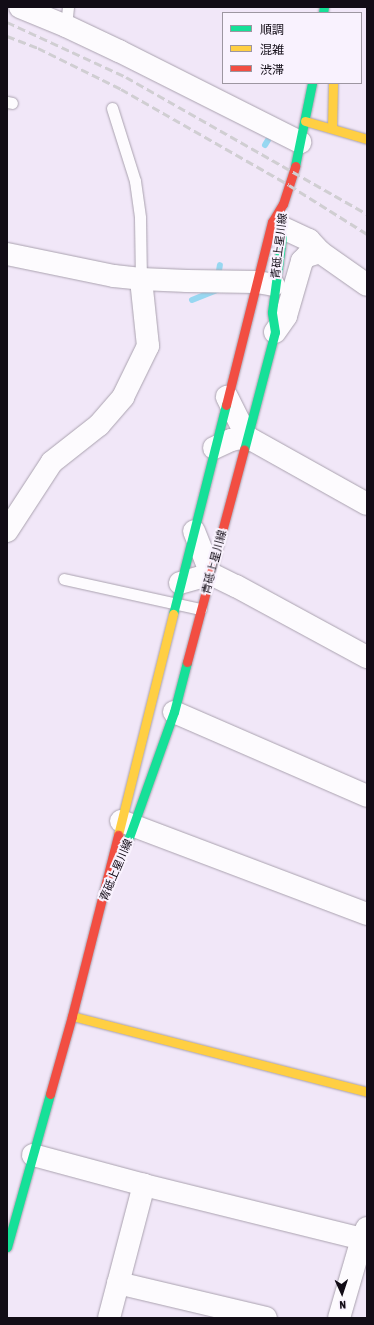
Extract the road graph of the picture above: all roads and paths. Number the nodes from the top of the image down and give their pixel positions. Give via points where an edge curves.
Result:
1 (20, 7) edge
2 (67, 16) edge
3 (312, 84) edge
4 (333, 84) edge
5 (112, 108) dead end
6 (305, 121) junction
7 (332, 128) junction
8 (367, 139) edge
9 (300, 142) junction
10 (283, 204) junction
11 (283, 228) junction
12 (320, 252) junction
13 (7, 254) edge
14 (141, 279) junction
15 (266, 283) junction
16 (367, 285) edge
17 (275, 332) junction
18 (227, 398) junction
19 (247, 437) junction
20 (214, 448) junction
21 (367, 504) edge
22 (194, 530) junction
23 (7, 531) edge
24 (211, 574) junction
25 (64, 579) dead end
26 (178, 594) junction
27 (202, 609) junction
28 (367, 657) edge
29 (155, 683) junction
30 (174, 712) junction
31 (142, 734) junction
32 (367, 796) edge
33 (128, 824) junction
34 (99, 909) junction
35 (367, 914) edge
36 (72, 1016) junction
37 (367, 1092) edge
38 (33, 1155) junction
39 (144, 1185) junction
40 (364, 1233) edge
41 (7, 1247) edge
42 (118, 1283) junction
43 (225, 1313) edge
44 (109, 1318) edge
45 (266, 1318) edge
46 (339, 1318) edge

1 - 2 street
2 - 9 street via 207,94
3 - 6 main road, 青砥上星川線
4 - 7 main road
5 - 14 lane via 135,181 140,218
6 - 7 main road
6 - 9 main road, 青砥上星川線
7 - 8 main road
9 - 10 main road, 青砥上星川線
10 - 11 main road, 青砥上星川線
10 - 15 main road, 青砥上星川線 via 272,222
11 - 12 street via 309,240
11 - 15 main road, 青砥上星川線
12 - 16 street
12 - 17 street via 307,256 302,261 286,316
13 - 14 street via 114,276
14 - 15 street
14 - 23 street via 148,346 123,397 100,425 52,462
15 - 17 main road, 青砥上星川線
15 - 18 main road, 青砥上星川線
17 - 19 main road, 青砥上星川線
18 - 19 street
18 - 20 main road, 青砥上星川線
19 - 20 street via 230,440
19 - 21 street
19 - 24 main road, 青砥上星川線
20 - 22 main road, 青砥上星川線
22 - 24 street
22 - 26 main road, 青砥上星川線
24 - 26 street
24 - 27 main road, 青砥上星川線
24 - 28 street
25 - 26 lane
26 - 27 lane
26 - 29 main road, 青砥上星川線
27 - 30 main road, 青砥上星川線
29 - 30 street
29 - 31 main road, 青砥上星川線
30 - 31 street
30 - 32 street
30 - 33 main road, 青砥上星川線
31 - 33 main road, 青砥上星川線
33 - 34 main road, 青砥上星川線
33 - 34 main road, 青砥上星川線
33 - 35 street
34 - 36 main road, 青砥上星川線
36 - 37 main road
36 - 38 main road, 青砥上星川線
38 - 39 street
38 - 41 main road, 青砥上星川線 via 17,1198
39 - 40 street
39 - 42 street
40 - 46 street
42 - 43 street
42 - 44 street
43 - 45 street

